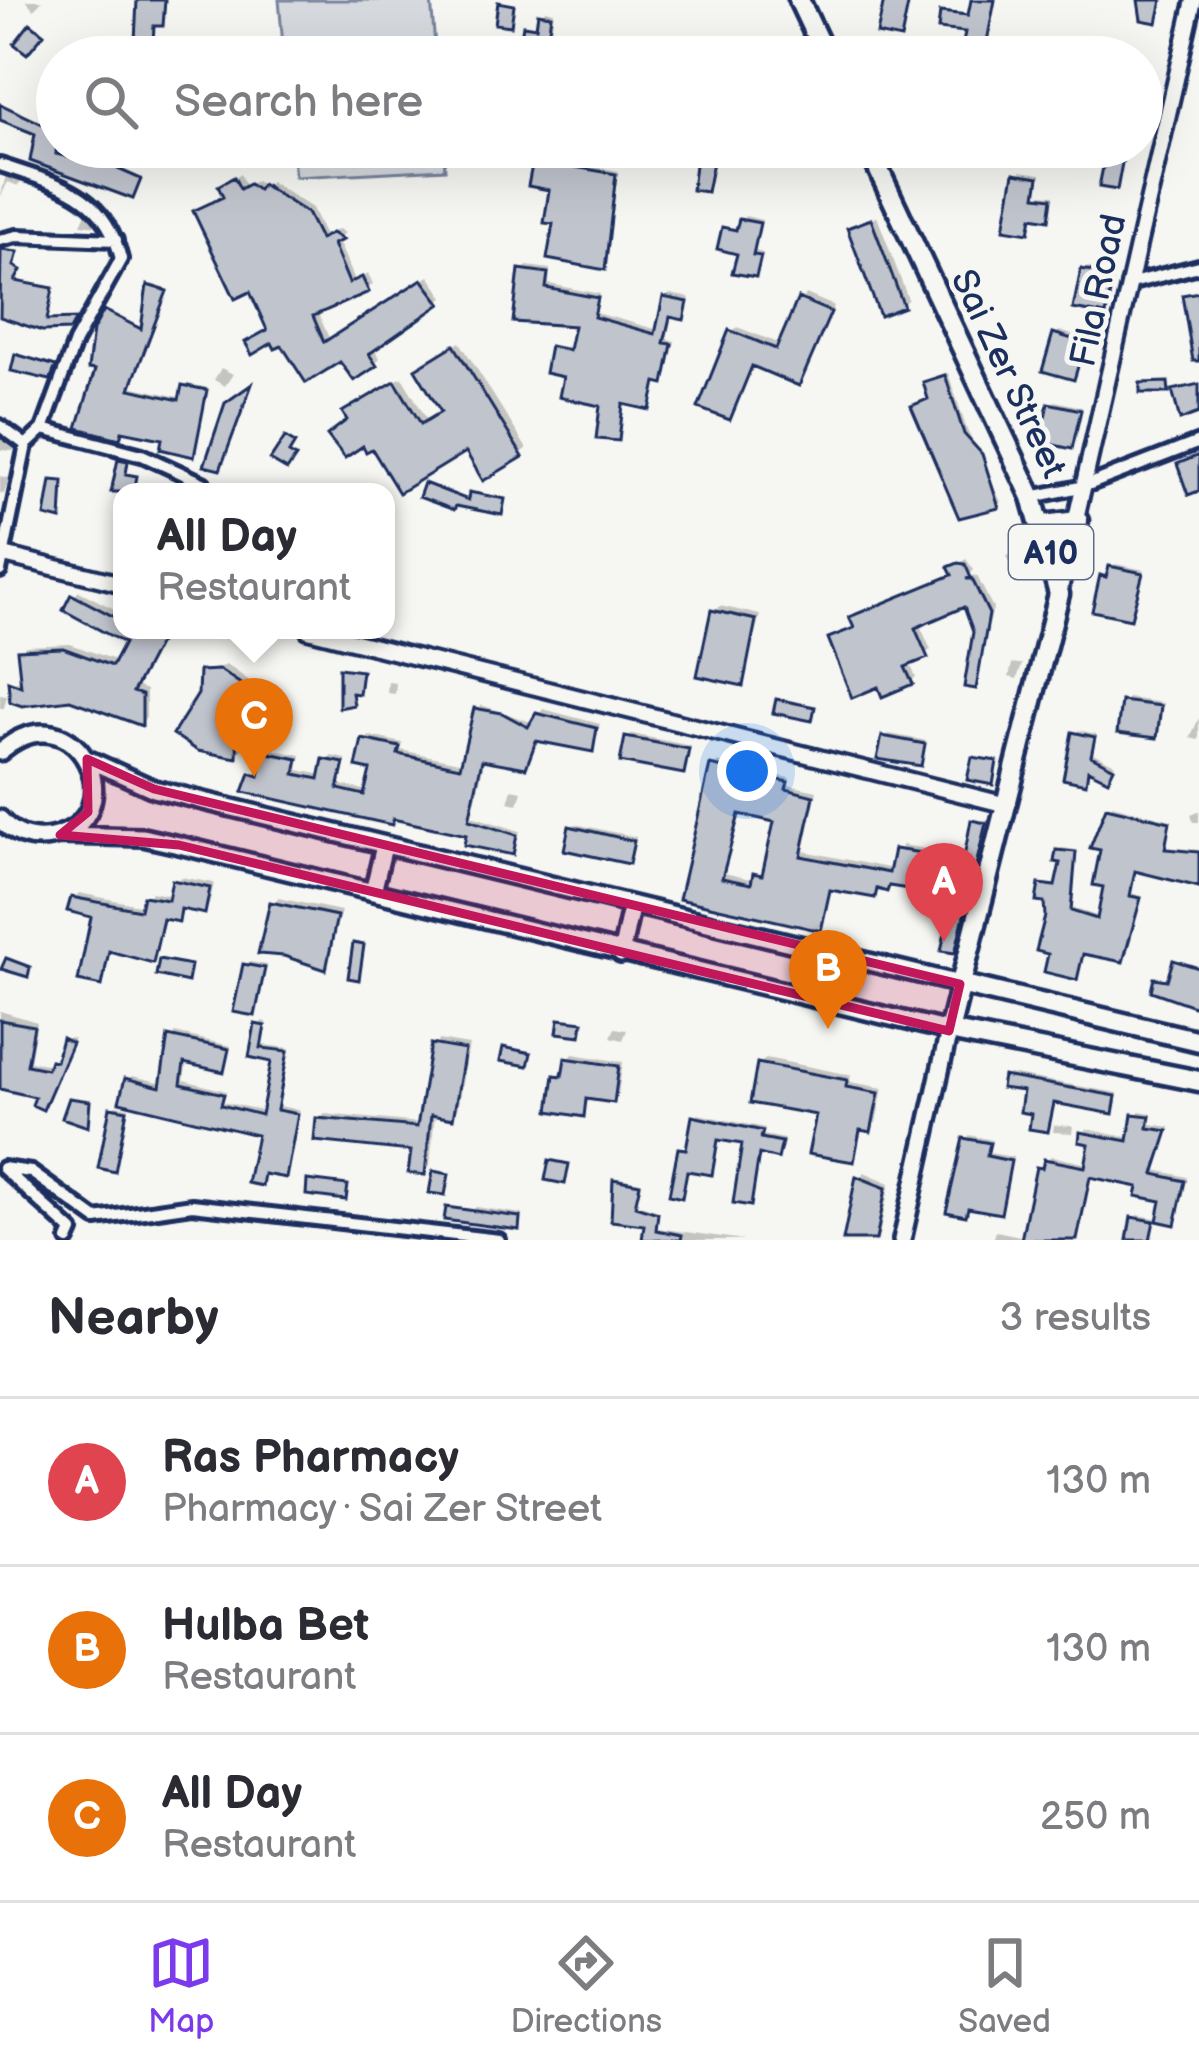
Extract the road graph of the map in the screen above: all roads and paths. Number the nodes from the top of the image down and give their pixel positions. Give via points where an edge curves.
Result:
1 (800, 0) edge
2 (1194, 0) edge
3 (816, 36) edge
4 (1163, 133) edge
5 (0, 165) edge
6 (878, 168) edge
7 (1155, 168) edge
8 (0, 240) edge
9 (116, 240) junction
10 (1199, 266) edge
11 (1128, 284) junction
12 (0, 426) edge
13 (43, 429) junction
14 (1199, 442) edge
15 (26, 445) junction
16 (203, 483) edge
17 (1085, 486) junction
18 (1032, 497) junction
19 (1078, 521) junction
20 (1043, 525) junction
21 (1, 560) edge
22 (113, 582) edge
23 (1059, 594) junction
24 (344, 639) edge
25 (4, 744) edge
26 (87, 759) junction
27 (1007, 805) junction
28 (0, 819) edge
29 (60, 835) junction
30 (384, 846) junction
31 (373, 892) junction
32 (631, 908) junction
33 (621, 954) junction
34 (832, 955) junction
35 (960, 984) junction
36 (822, 1001) junction
37 (949, 1031) junction
38 (1199, 1041) edge
39 (1199, 1081) edge
40 (2, 1169) edge
41 (908, 1218) junction
42 (68, 1240) edge
43 (499, 1240) edge
44 (902, 1240) edge
45 (911, 1240) edge

1 - 3 highway
2 - 4 street, Fila Road
5 - 9 street via 93,201
6 - 18 highway, Sai Zer Street / A10
7 - 11 street, Fila Road
8 - 9 street
9 - 13 street via 121,259 75,342
10 - 11 street
11 - 17 street, Fila Road
12 - 15 street
13 - 15 street
13 - 16 street via 142,455
14 - 17 street
15 - 21 street
17 - 18 street
17 - 19 street, Fila Road
18 - 20 highway, Sai Zer Street / A10
19 - 20 highway
19 - 23 street, Fila Road
20 - 23 highway, Sai Zer Street / A10
21 - 22 street
23 - 27 highway, Sai Zer Street / A10
24 - 27 street
25 - 26 main road via 28,734 61,736
26 - 29 main road via 94,794 88,812
26 - 30 main road via 154,789
27 - 35 highway, Sai Zer Street / A10
28 - 29 main road via 24,836
29 - 31 main road via 143,837
30 - 31 main road
30 - 32 main road
31 - 33 main road
32 - 33 main road
32 - 34 main road
33 - 36 main road
34 - 35 main road
34 - 36 main road
35 - 37 highway, A10
35 - 38 highway
36 - 37 main road
37 - 39 highway
37 - 41 main road
40 - 42 street via 72,1231
40 - 43 street via 31,1172 96,1219 192,1204
41 - 44 main road
41 - 45 main road

